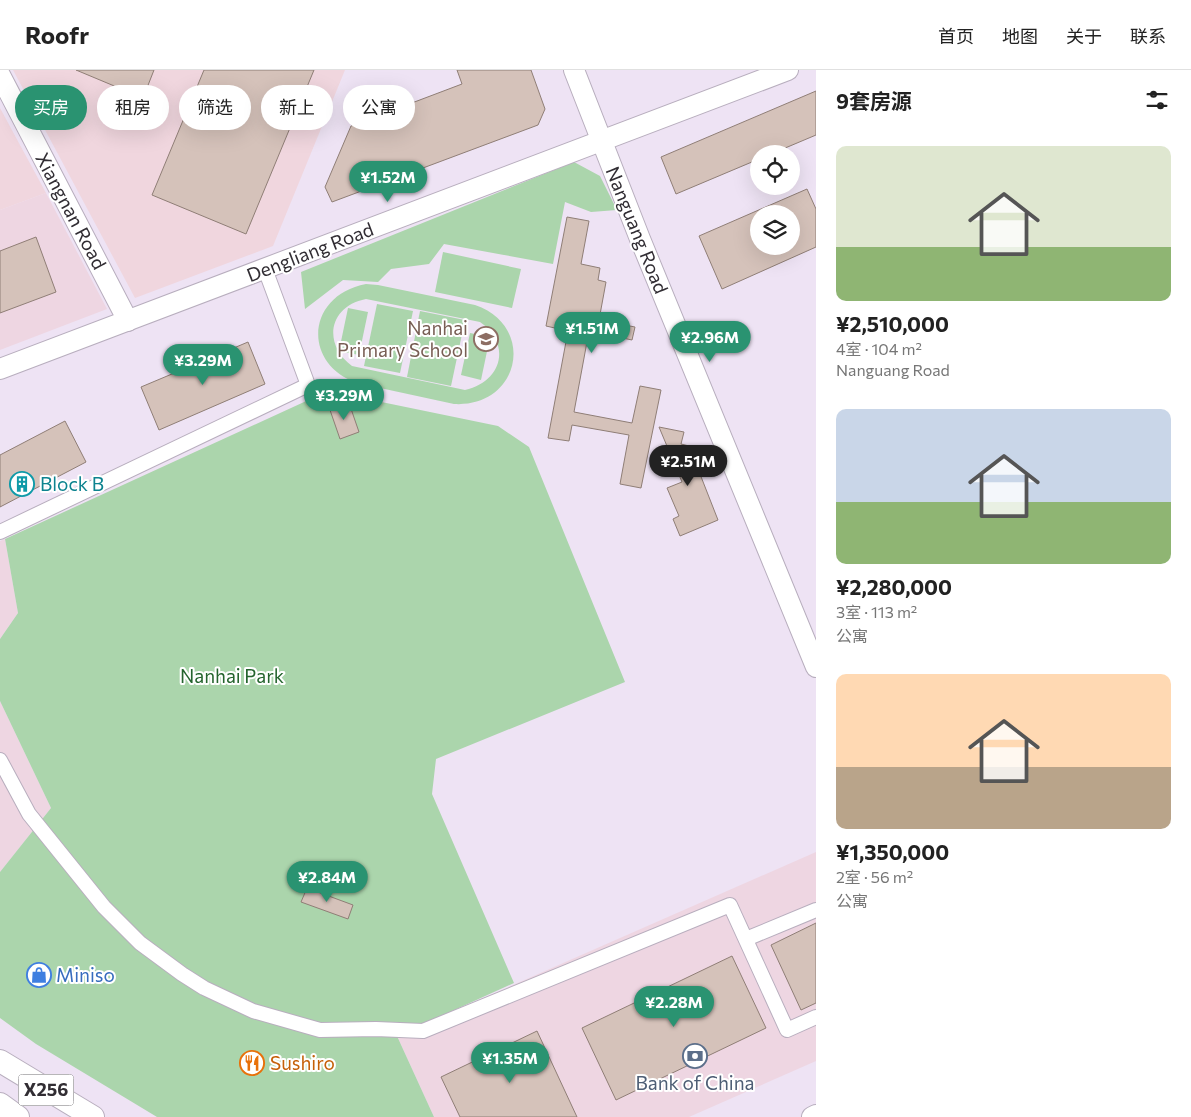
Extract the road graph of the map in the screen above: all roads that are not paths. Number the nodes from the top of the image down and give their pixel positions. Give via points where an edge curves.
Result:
1 (574, 70) edge
2 (788, 70) edge
3 (0, 76) edge
4 (600, 141) junction
5 (265, 269) junction
6 (128, 321) junction
7 (0, 370) edge
8 (0, 532) edge
9 (816, 667) edge
10 (0, 760) edge
11 (816, 910) edge
12 (746, 939) junction
13 (816, 1017) edge
14 (0, 1061) edge
15 (0, 1104) edge
16 (816, 1115) edge
17 (18, 1117) edge
18 (93, 1117) edge
19 (812, 1117) edge

1 - 4 main road, Nanguang Road
2 - 4 main road, Dengliang Road
3 - 6 main road, Xiangnan Road
4 - 5 main road, Dengliang Road
4 - 9 main road, Nanguang Road
5 - 6 main road, Dengliang Road
5 - 8 street via 308,385
6 - 7 main road, Dengliang Road
10 - 12 street via 29,814 104,907 140,943 182,974 228,1000 253,1011 320,1030 423,1031 730,905
11 - 12 street
12 - 13 street via 787,1030
14 - 18 main road, X256
15 - 17 main road, X256
16 - 19 main road

